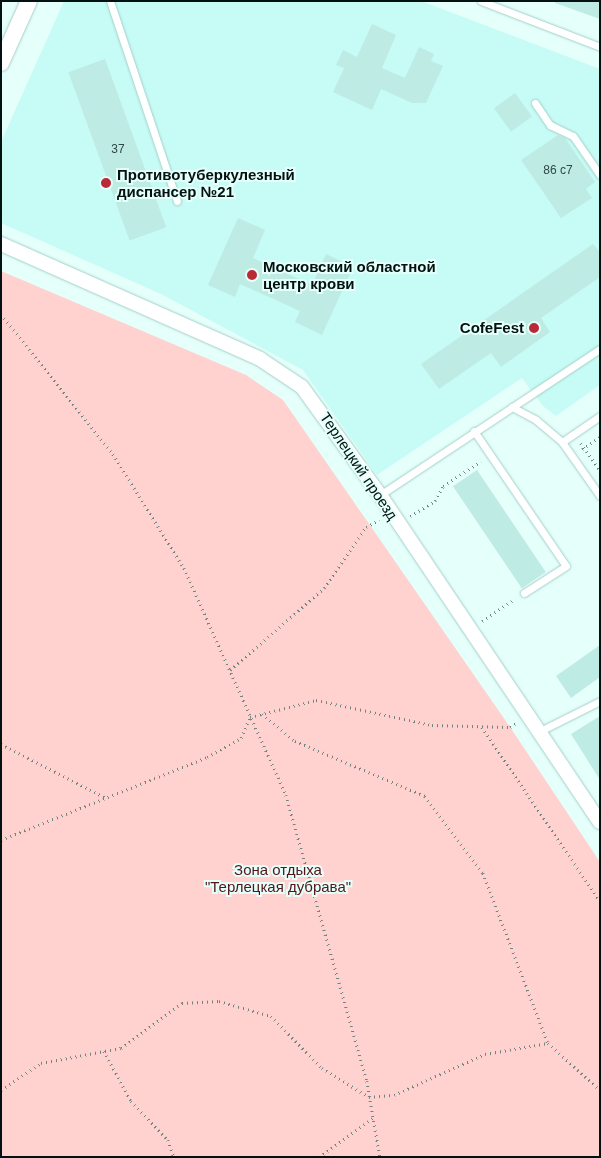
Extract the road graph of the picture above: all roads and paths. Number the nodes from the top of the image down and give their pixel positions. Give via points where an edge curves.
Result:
1 (29, 1) edge
2 (110, 1) edge
3 (481, 1) edge
4 (600, 47) edge
5 (1, 63) edge
6 (535, 103) dead end
7 (600, 175) edge
8 (177, 201) dead end
9 (1, 244) edge
10 (1, 314) edge
11 (600, 349) edge
12 (512, 407) junction
13 (600, 416) edge
14 (474, 431) junction
15 (574, 434) junction
16 (600, 437) edge
17 (562, 442) junction
18 (584, 448) junction
19 (491, 455) junction
20 (572, 456) junction
21 (600, 470) edge
22 (380, 495) junction
23 (600, 496) edge
24 (408, 517) dead end
25 (383, 525) dead end
26 (524, 593) joint
27 (468, 630) junction
28 (230, 670) junction
29 (600, 701) edge
30 (262, 714) junction
31 (527, 716) junction
32 (250, 717) junction
33 (482, 727) junction
34 (538, 732) junction
35 (1, 744) edge
36 (106, 798) junction
37 (600, 822) edge
38 (1, 840) edge
39 (600, 901) edge
40 (548, 1043) junction
41 (104, 1051) junction
42 (1, 1090) edge
43 (600, 1090) edge
44 (369, 1097) junction
45 (373, 1118) junction
46 (174, 1157) edge
47 (319, 1157) edge
48 (380, 1157) edge

1 - 5 street
2 - 8 lane
3 - 4 lane
6 - 7 lane via 550,125 573,136
9 - 22 street, Терлецкий проезд via 260,359 286,375 314,400
10 - 28 path via 112,454 184,568
11 - 12 lane
12 - 14 lane
12 - 17 lane via 536,420
13 - 15 lane
14 - 19 lane
14 - 22 lane
15 - 17 lane
15 - 18 path
16 - 18 path
17 - 20 lane
18 - 20 path
18 - 21 path
19 - 24 path via 443,486 435,501
19 - 26 lane via 566,566
20 - 23 lane
22 - 27 street, Терлецкий проезд
25 - 28 path via 376,520 366,527 324,588
26 - 27 path
27 - 31 street, Терлецкий проезд
28 - 32 path
29 - 34 lane
30 - 32 path
30 - 33 path via 316,700 432,725
30 - 40 path via 294,741 425,796 483,873
31 - 33 path via 510,728
31 - 34 street, Терлецкий проезд
32 - 36 path via 241,738 207,757
32 - 44 path via 286,795
33 - 39 path
34 - 37 street, Терлецкий проезд
35 - 36 path
36 - 38 path
40 - 43 path
40 - 44 path via 485,1054 394,1095
41 - 42 path via 41,1062
41 - 44 path via 121,1048 182,1003 219,1001 271,1016 322,1068
41 - 46 path via 131,1102 168,1140
44 - 45 path
45 - 47 path
45 - 48 path

